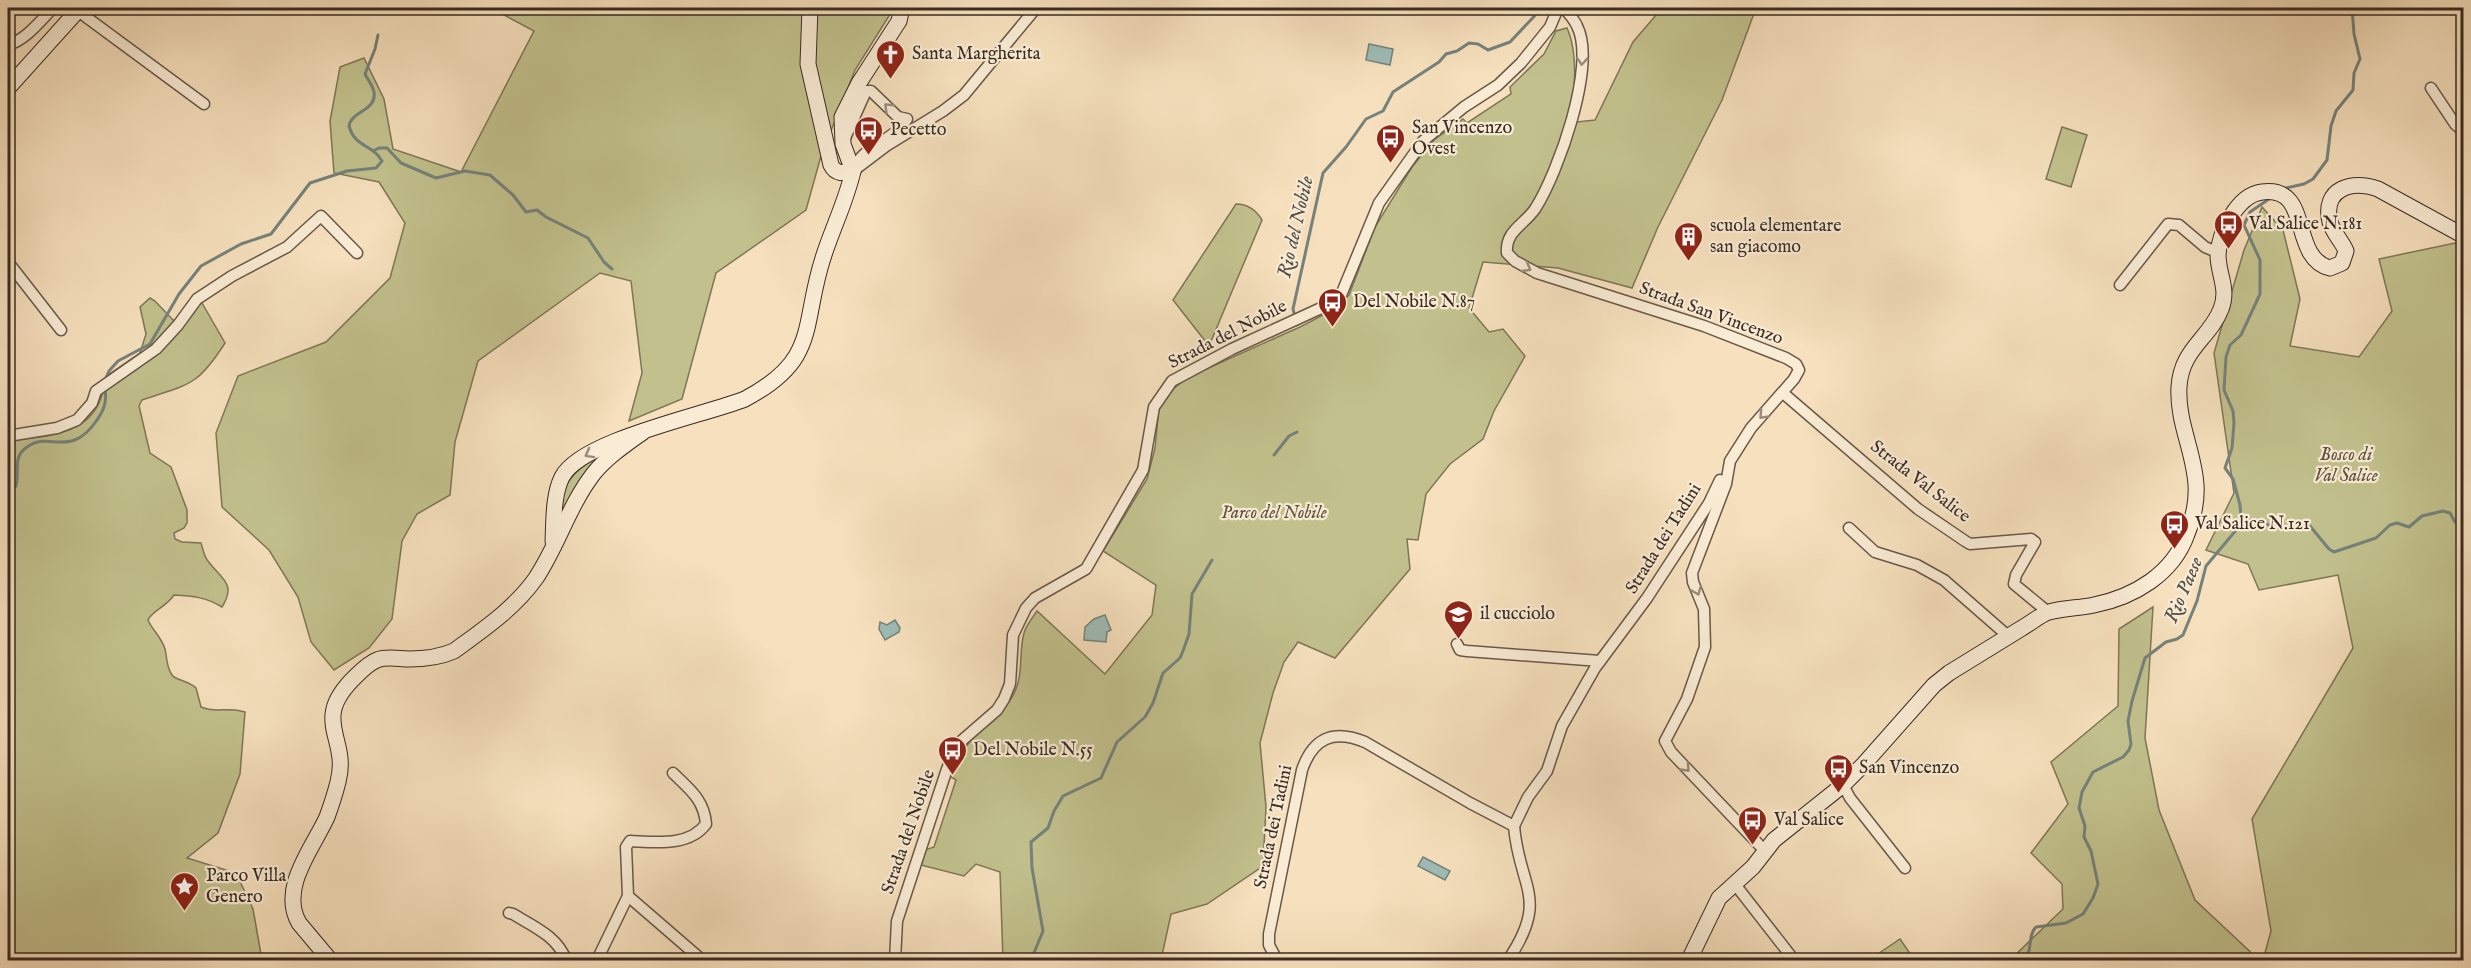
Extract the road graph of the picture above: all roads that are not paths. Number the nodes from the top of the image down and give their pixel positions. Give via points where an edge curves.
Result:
1 (53, 8) edge
2 (810, 8) edge
3 (902, 8) edge
4 (1036, 8) edge
5 (1558, 8) edge
6 (1564, 8) edge
7 (79, 9) edge
8 (8, 45) edge
9 (8, 88) edge
10 (2431, 88) dead end
11 (204, 104) dead end
12 (2463, 132) edge
13 (843, 144) junction
14 (853, 171) junction
15 (2463, 236) edge
16 (357, 253) dead end
17 (2219, 253) junction
18 (8, 262) edge
19 (2120, 285) dead end
20 (62, 330) dead end
21 (1783, 393) junction
22 (643, 432) junction
23 (8, 436) edge
24 (1730, 461) junction
25 (1849, 528) dead end
26 (553, 544) junction
27 (2048, 612) junction
28 (2008, 636) junction
29 (1457, 644) dead end
30 (1600, 661) junction
31 (672, 773) dead end
32 (1843, 785) junction
33 (1514, 826) junction
34 (1764, 850) junction
35 (1905, 868) dead end
36 (1734, 883) junction
37 (628, 896) junction
38 (509, 913) dead end
39 (330, 960) edge
40 (566, 960) edge
41 (597, 960) edge
42 (702, 960) edge
43 (895, 960) edge
44 (1277, 960) edge
45 (1508, 960) edge
46 (1689, 960) edge
47 (1794, 960) edge

1 - 8 street via 31,31
2 - 14 street via 808,64 831,165 841,173
3 - 13 street via 899,21 842,117
4 - 14 street via 964,95
5 - 43 street, Strada del Nobile via 1550,27 1521,63 1423,141 1378,203 1341,295 1172,381 1154,407 1143,470 1086,569 1035,598 1026,608 1013,635 1010,684 1004,699 997,711 959,743 897,921
6 -> 21 street, Strada San Vincenzo via 1578,27 1582,48 1575,109 1555,166 1534,210 1509,236 1507,253 1537,273 1704,326 1786,358 1798,370
7 - 9 street
7 - 11 street
10 - 12 street
13 - 14 street
14 -> 13 street via 859,158 902,127 907,119 898,117 871,91 866,91
14 - 22 street via 823,258 803,343 785,372 745,399
15 - 17 street via 2378,189 2355,184 2338,191 2330,206 2332,228 2346,251 2342,263 2330,268 2311,256 2296,209 2276,193 2255,194 2243,201 2222,235
16 - 23 street via 321,216 287,247 197,299 156,349 96,391 92,403 77,420 57,428
17 - 19 street via 2205,247 2179,225 2168,224
17 - 27 street via 2224,297 2221,309 2191,350 2179,383 2178,403 2196,486 2183,545 2167,568 2132,592 2095,605
18 - 20 street
21 -> 24 street, Strada San Vincenzo via 1751,428
21 - 27 street, Strada Val Salice via 1918,508 1965,542 2035,542 2014,584
22 - 26 street via 605,460 579,495
22 -> 26 street via 596,450 562,476
24 - 30 street, Strada dei Tadini via 1709,503
24 -> 34 street, Strada San Vincenzo via 1726,484 1691,577 1704,609 1705,647 1687,699 1665,741 1671,753
25 - 28 street via 1875,552 1944,580
26 - 39 street via 535,579 508,610 454,651 433,658 376,660 340,694 332,717 341,766 339,781 303,863 293,900 299,923
27 - 28 street
28 - 32 street via 1934,685
29 - 30 street via 1460,650 1467,651
30 - 33 street, Strada dei Tadini via 1563,726 1547,771
31 - 37 street via 699,798 706,824 700,832 666,843 630,841 626,847
32 - 34 street
32 - 35 street
33 - 44 street, Strada dei Tadini via 1351,736 1326,738 1315,744 1302,770 1272,914 1269,945
33 - 45 street via 1531,912
34 - 36 street via 1753,867
36 - 46 street via 1719,898
36 - 47 street
37 - 41 street
37 - 42 street
38 - 40 street via 553,939

